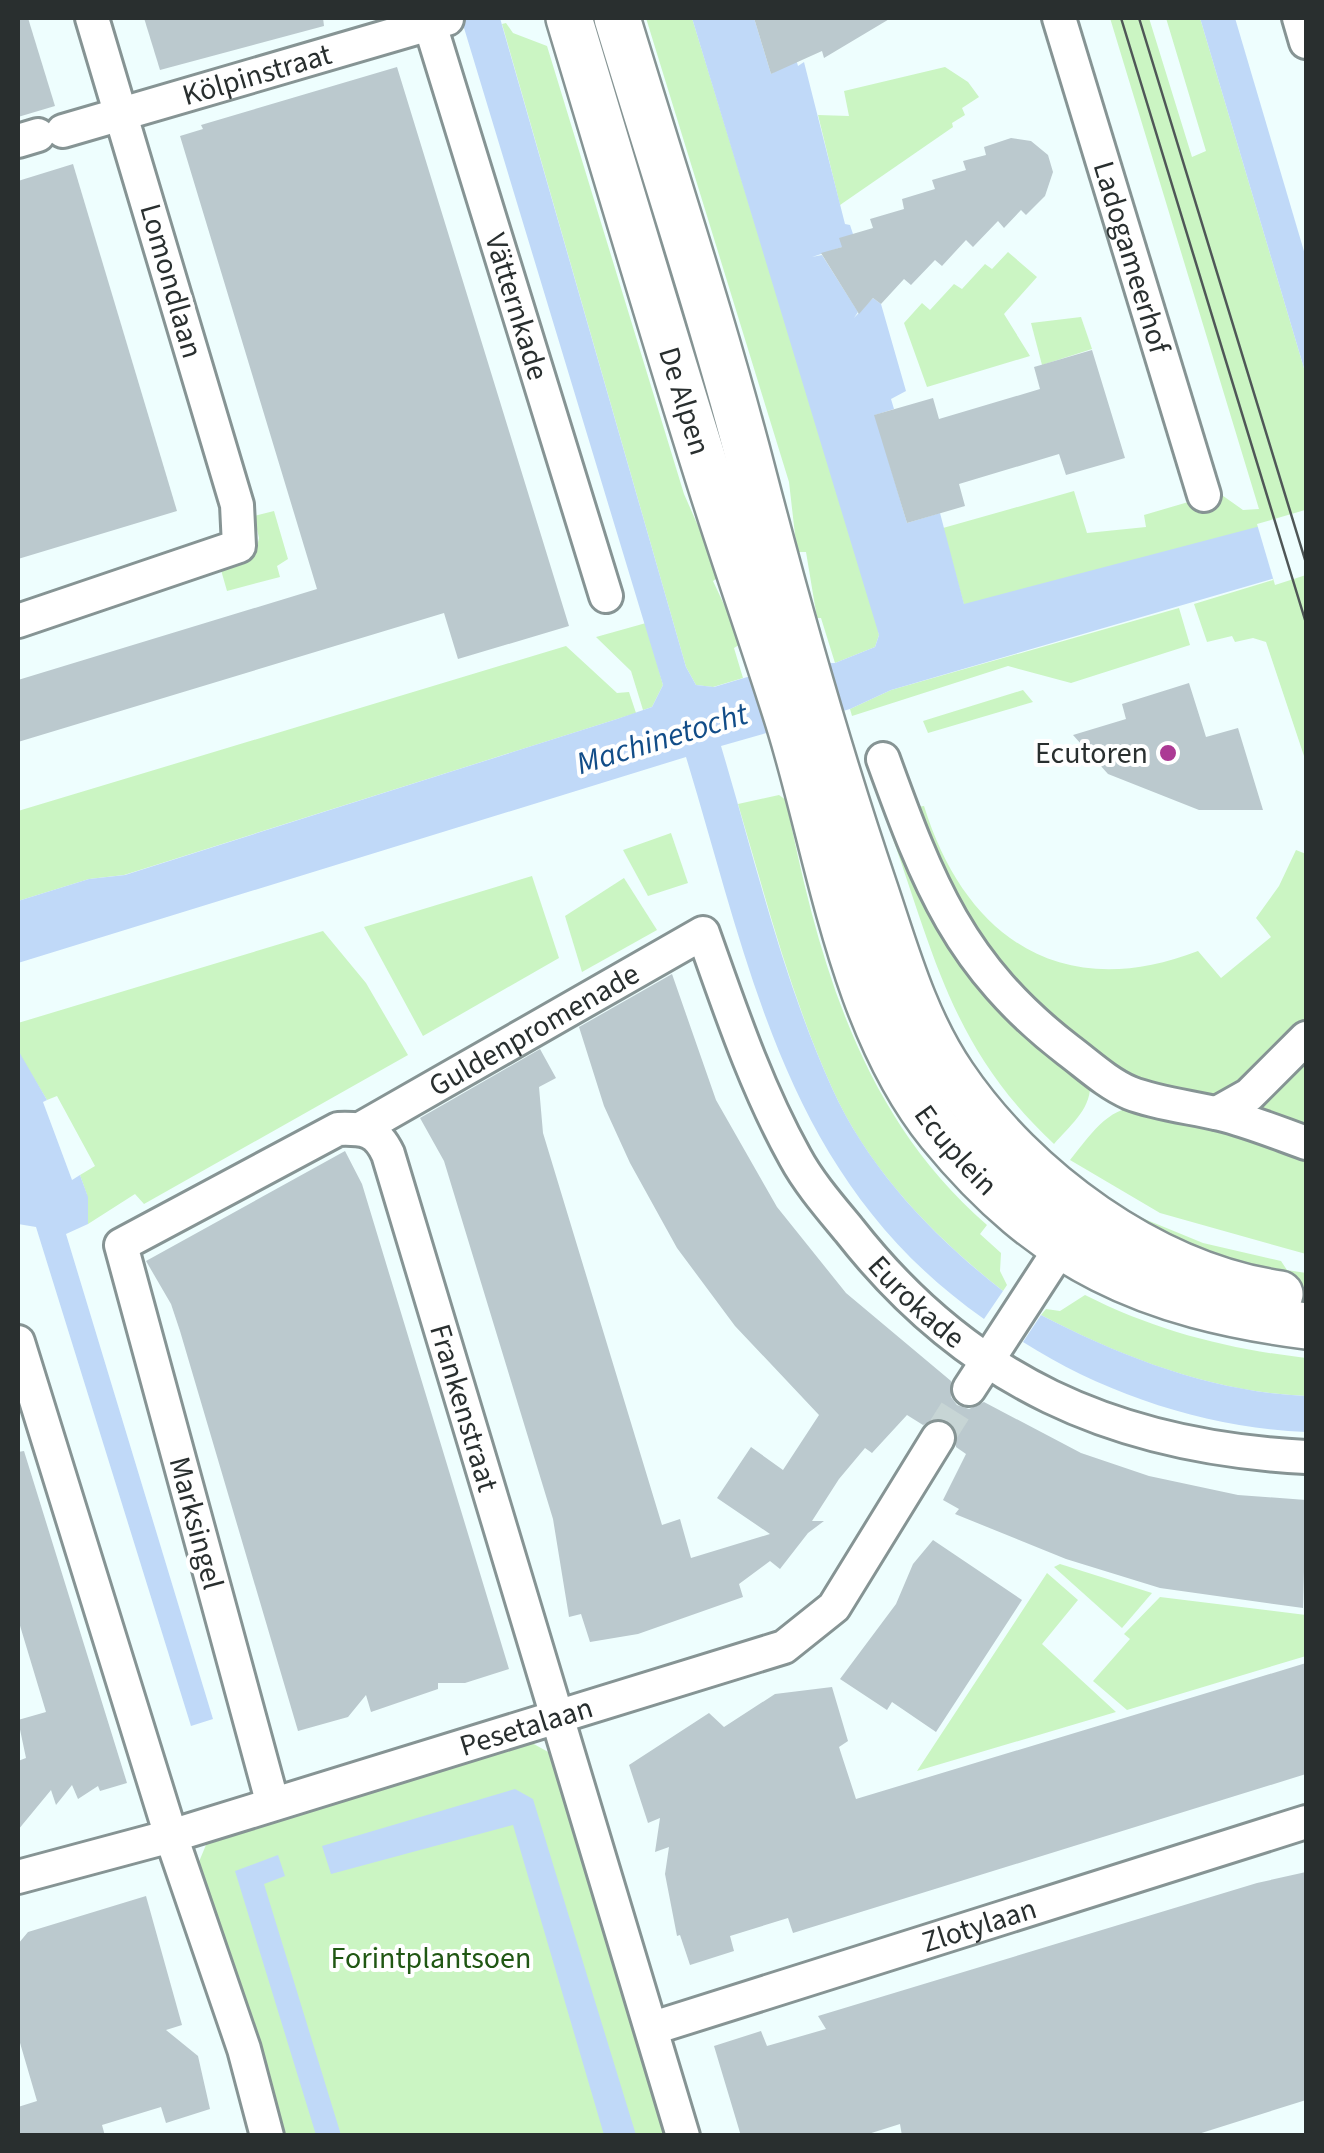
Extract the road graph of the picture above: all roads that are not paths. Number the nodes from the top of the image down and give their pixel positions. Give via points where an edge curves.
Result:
1 (92, 18) edge
2 (569, 18) edge
3 (617, 18) edge
4 (1058, 18) edge
5 (1299, 18) edge
6 (436, 20) edge
7 (1306, 42) edge
8 (122, 114) junction
9 (39, 136) edge
10 (1204, 495) dead end
11 (606, 596) dead end
12 (774, 619) junction
13 (18, 621) edge
14 (883, 758) dead end
15 (818, 766) joint
16 (702, 934) joint
17 (1306, 1038) edge
18 (1217, 1114) junction
19 (350, 1128) junction
20 (1306, 1143) edge
21 (1072, 1230) junction
22 (121, 1245) joint
23 (1306, 1296) edge
24 (1306, 1326) edge
25 (18, 1342) edge
26 (993, 1351) junction
27 (969, 1389) tunnel mouth
28 (938, 1438) tunnel mouth
29 (1306, 1457) edge
30 (557, 1719) junction
31 (272, 1802) junction
32 (1306, 1822) edge
33 (170, 1836) junction
34 (18, 1878) edge
35 (653, 2028) junction
36 (267, 2136) edge
37 (684, 2136) edge

1 - 8 street, Lomondlaan
2 - 12 main road, De Alpen via 706,469
3 - 12 main road, De Alpen via 753,473
4 - 10 street, Ladogameerhof
5 - 7 street
6 - 8 street, Kölpinstraat
6 - 11 street, Vätternkade
8 - 9 street, Kölpinstraat
8 - 13 street, Lomondlaan via 236,505 238,546
12 - 15 main road, De Alpen
14 - 18 street via 938,900 996,986 1112,1084
15 - 21 main road, Ecuplein via 918,1016 984,1119
16 - 19 street, Guldenpromenade
16 - 26 street, Eurokade via 766,1100 797,1161 888,1280 938,1326
17 - 18 street via 1249,1095
18 - 20 street
19 - 22 street, Guldenpromenade
19 - 30 street, Frankenstraat via 380,1138 388,1154
21 - 23 main road, Ecuplein via 1238,1288
21 - 24 main road, Ecuplein via 1156,1295
21 - 26 street
22 - 31 street, Marksingel
25 - 33 street
26 - 27 street
26 - 29 street, Eurokade via 1068,1407 1164,1440
28 - 30 street, Pesetalaan via 834,1607 784,1646
30 - 31 street, Pesetalaan
30 - 35 street
31 - 33 street, Pesetalaan
32 - 35 street, Zlotylaan
33 - 34 street, Pesetalaan
33 - 36 street
35 - 37 street

